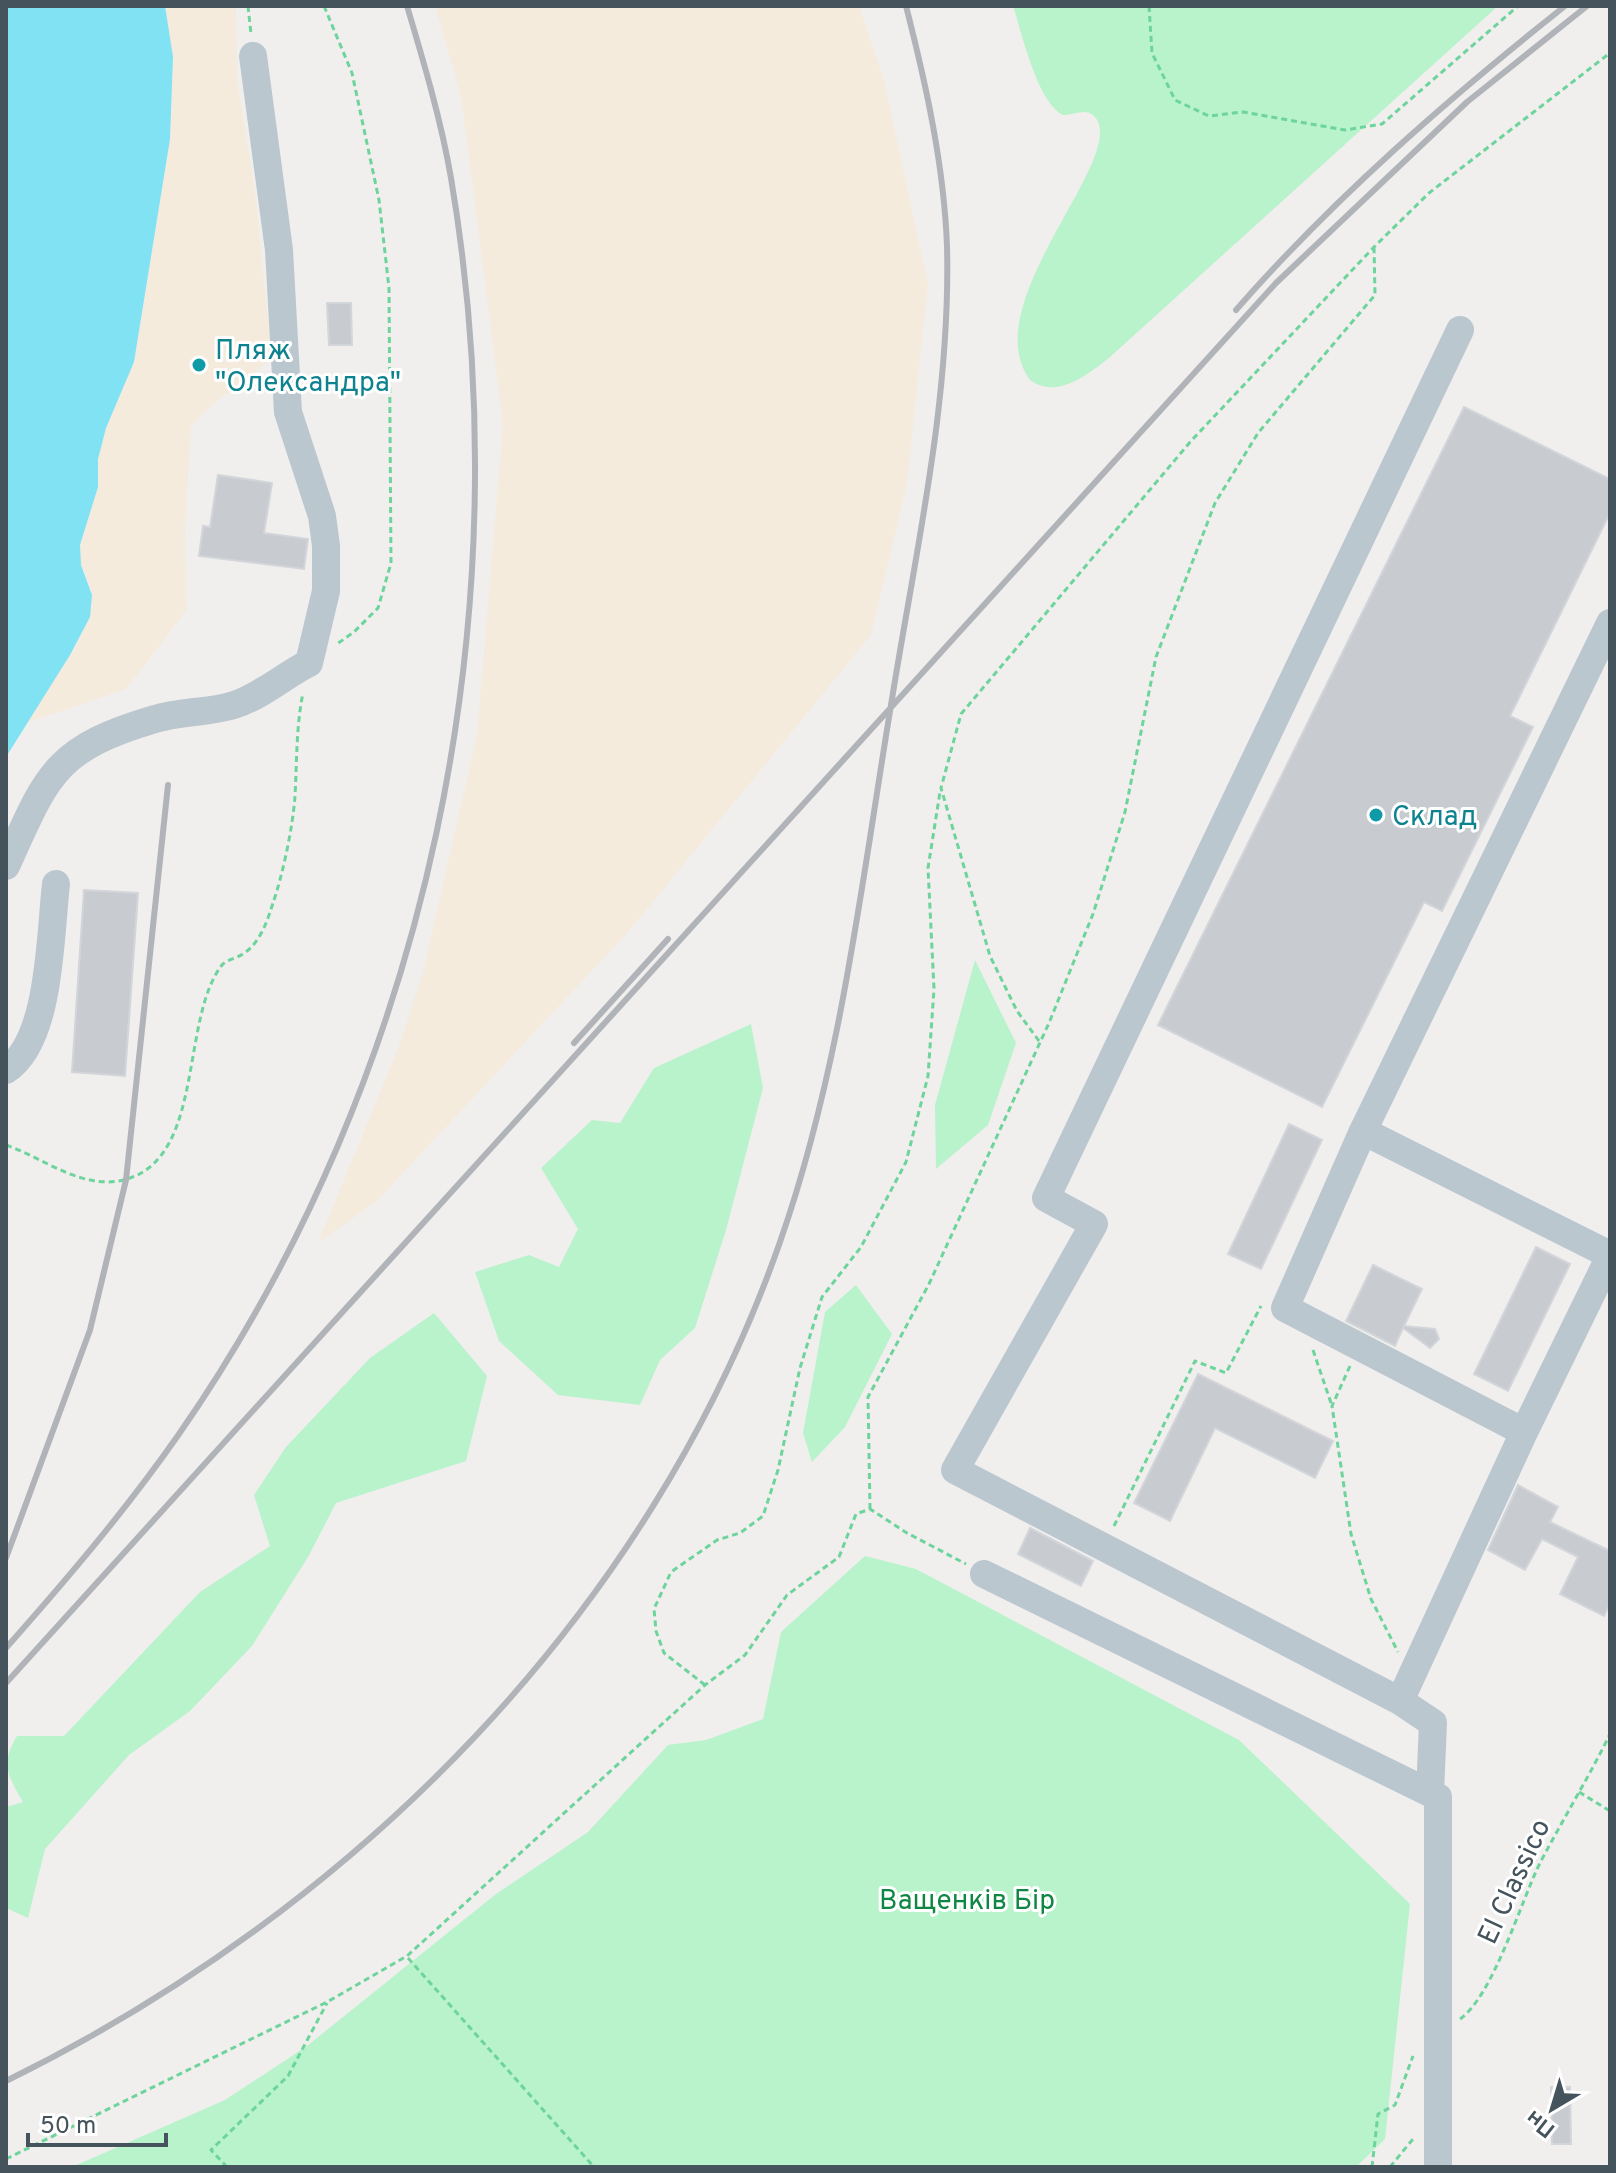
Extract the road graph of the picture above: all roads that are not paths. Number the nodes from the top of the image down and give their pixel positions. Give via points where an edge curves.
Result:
1 (253, 56) road end
2 (1460, 330) dead end
3 (1610, 623) edge
4 (6, 866) edge
5 (56, 884) dead end
6 (6, 1070) edge
7 (1363, 1131) junction
8 (1610, 1255) edge
9 (1524, 1432) junction
10 (984, 1574) road end
11 (1405, 1689) junction
12 (1430, 1793) junction
13 (1438, 2167) edge

1 - 4 street via 279,250 288,412 322,516 326,546 326,591 309,663 236,705 156,718 81,748 40,789
2 - 11 street via 1046,1198 1094,1224 955,1470 1104,1548
3 - 7 street
5 - 6 street via 43,1003 20,1060
7 - 8 street
7 - 9 street via 1297,1315
8 - 9 street
9 - 11 street
10 - 12 street
11 - 12 street via 1433,1723
12 - 13 street via 1438,1797 1427,2037

